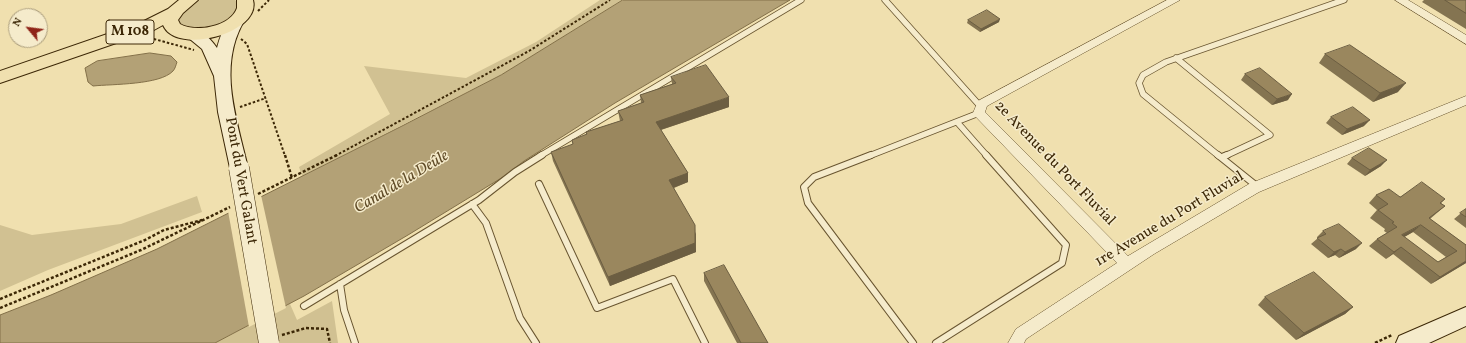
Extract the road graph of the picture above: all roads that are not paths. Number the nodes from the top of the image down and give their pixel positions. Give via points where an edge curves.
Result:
1 (190, 0) edge
2 (264, 0) edge
3 (801, 0) edge
4 (885, 0) edge
5 (1175, 0) edge
6 (1344, 0) edge
7 (1400, 0) edge
8 (242, 10) edge
9 (175, 12) junction
10 (185, 34) junction
11 (1466, 40) edge
12 (85, 49) junction
13 (1176, 58) junction
14 (221, 75) junction
15 (0, 77) edge
16 (1466, 100) edge
17 (980, 110) junction
18 (957, 122) junction
19 (1222, 157) junction
20 (539, 184) dead end
21 (1258, 187) junction
22 (472, 204) junction
23 (1127, 264) junction
24 (340, 284) junction
25 (304, 306) dead end
26 (1466, 316) edge
27 (274, 340) edge
28 (355, 343) edge
29 (536, 343) edge
30 (705, 343) edge
31 (913, 343) edge
32 (936, 343) edge
33 (1016, 343) edge
34 (1407, 343) edge

1 - 9 main road
2 - 8 main road
3 - 22 lane via 540,156
4 - 17 lane
5 - 17 street, 2e Avenue du Port Fluvial via 982,104
6 - 13 lane
7 - 11 street
8 - 10 main road via 213,32
8 - 14 main road, Pont du Vert Galant via 228,30
9 - 10 main road via 171,24
9 - 12 main road, M 108 via 152,24
10 - 12 main road, M 108 via 142,35
10 - 14 main road via 201,38 208,45
12 - 15 main road, M 108
13 - 19 lane via 1143,75 1138,83 1143,94
13 - 19 lane via 1270,135
14 - 27 main road, Pont du Vert Galant, bridge
16 - 21 street, 1re Avenue du Port Fluvial
17 - 18 lane
17 - 23 street, 2e Avenue du Port Fluvial
18 - 31 lane via 814,177 804,188 808,203
18 - 32 lane via 1066,245 1062,263
19 - 21 lane
20 - 30 lane via 597,308 673,279
21 - 23 street, 1re Avenue du Port Fluvial via 1199,219
22 - 24 lane
22 - 29 lane via 486,223 520,318
23 - 33 street, 1re Avenue du Port Fluvial via 1021,334
24 - 25 lane
24 - 28 lane via 344,310
26 - 34 main road

